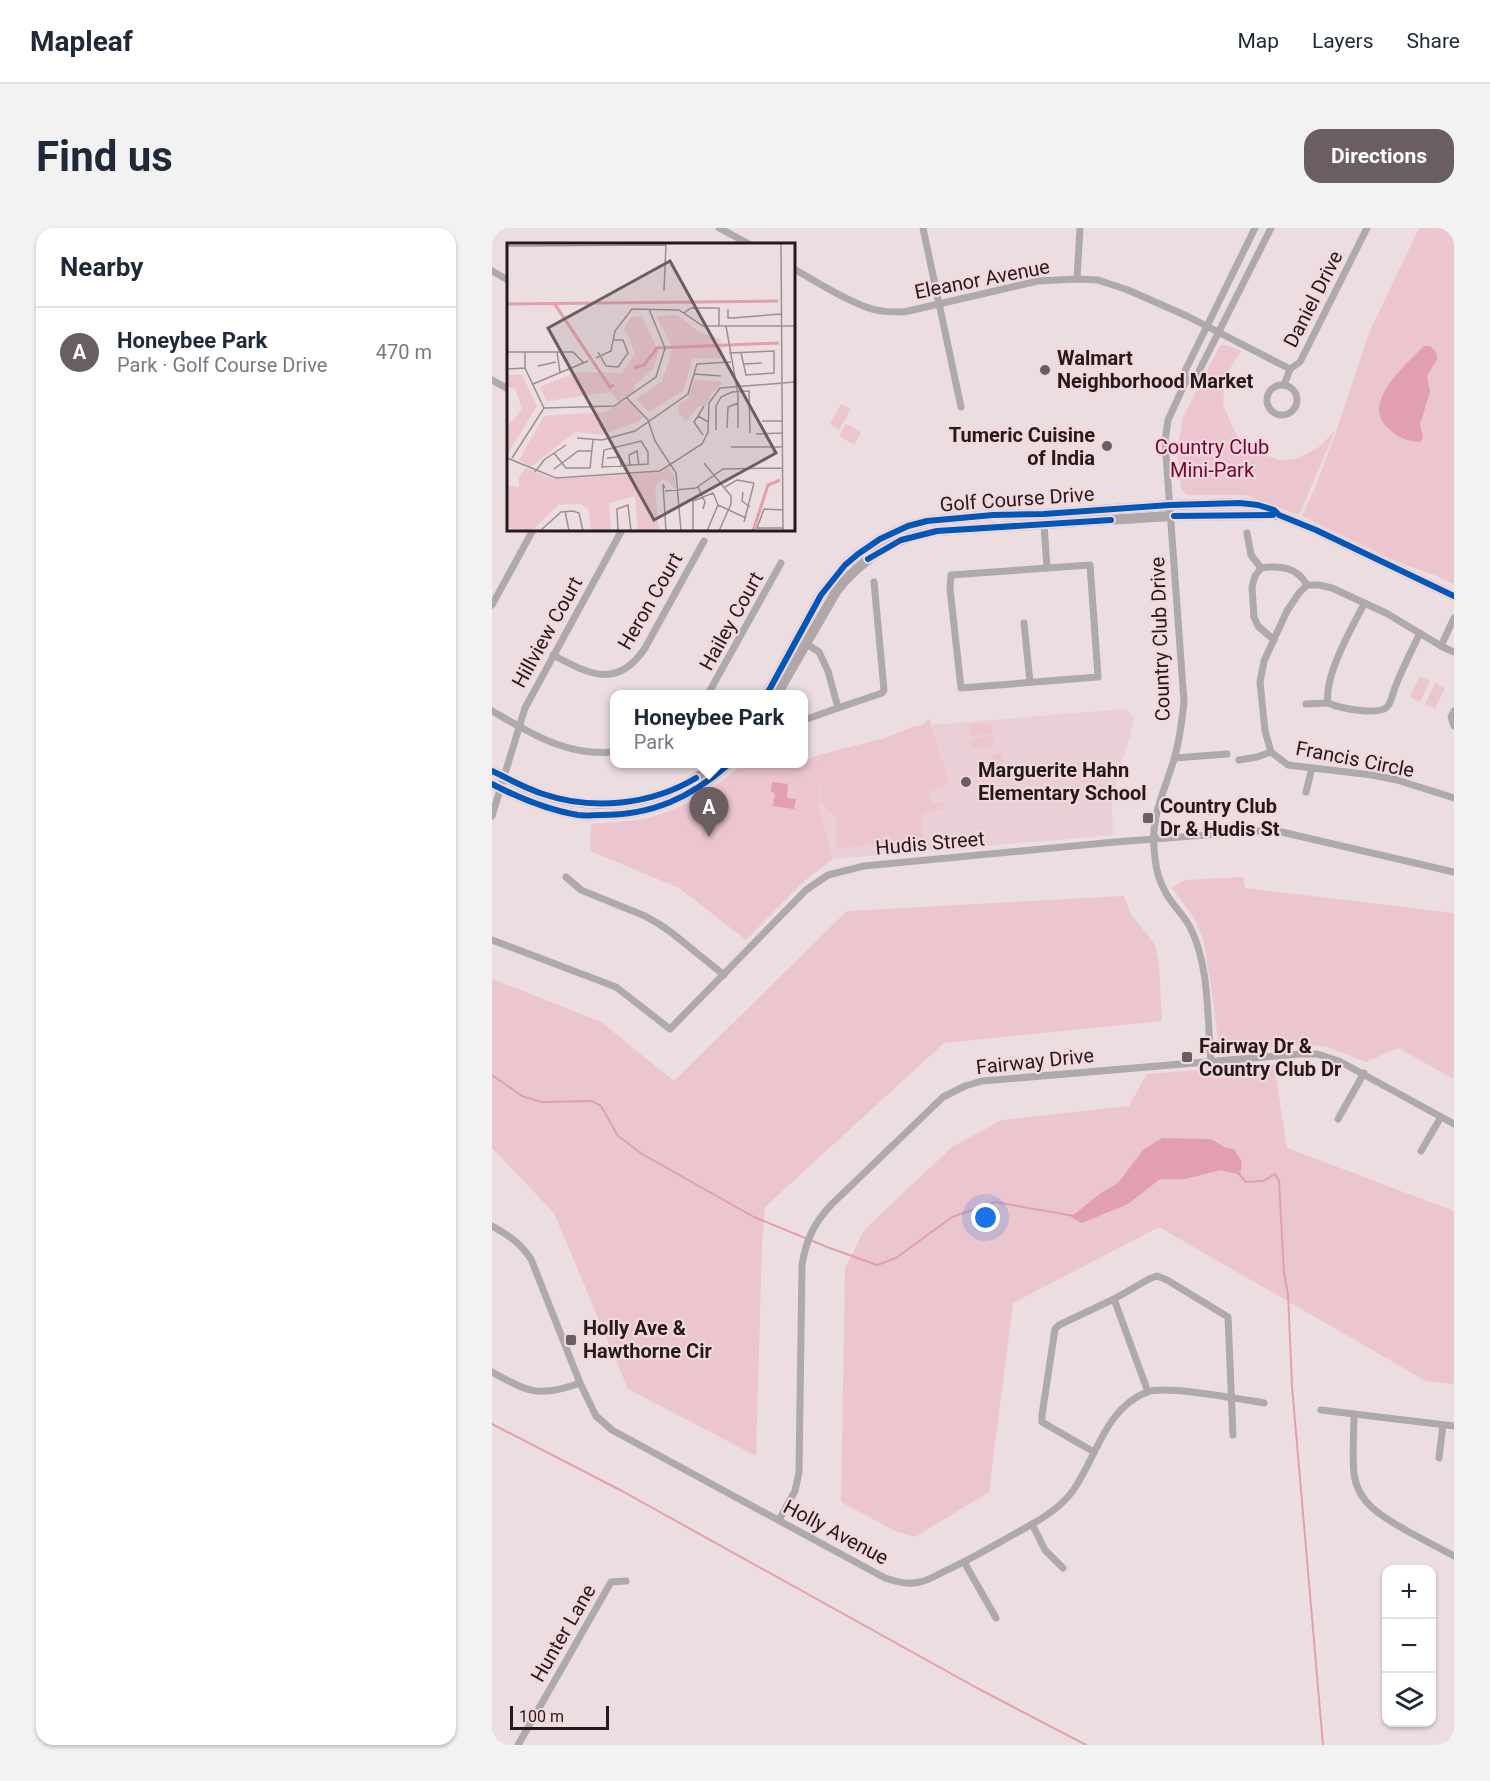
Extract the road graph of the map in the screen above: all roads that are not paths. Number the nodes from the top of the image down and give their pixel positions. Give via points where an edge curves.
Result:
1 (719, 228) edge
2 (923, 228) edge
3 (1080, 228) edge
4 (1255, 228) edge
5 (1271, 228) edge
6 (1367, 228) edge
7 (747, 243) edge
8 (795, 270) edge
9 (492, 271) edge
10 (507, 279) edge
11 (1077, 279) junction
12 (939, 304) junction
13 (1212, 330) junction
14 (1290, 369) junction
15 (492, 380) edge
16 (1185, 383) junction
17 (1284, 385) junction
18 (507, 388) edge
19 (961, 407) dead end
20 (1170, 510) junction
21 (1044, 524) junction
22 (532, 531) edge
23 (621, 531) edge
24 (1247, 533) dead end
25 (704, 541) dead end
26 (781, 563) dead end
27 (1047, 568) junction
28 (1261, 568) junction
29 (874, 582) dead end
30 (1307, 585) junction
31 (1454, 596) edge
32 (1364, 604) junction
33 (492, 605) edge
34 (1454, 618) edge
35 (1024, 623) dead end
36 (1420, 633) junction
37 (1274, 640) junction
38 (802, 641) junction
39 (1441, 646) junction
40 (1454, 651) edge
41 (553, 655) junction
42 (1030, 682) junction
43 (710, 690) edge
44 (770, 690) edge
45 (779, 690) edge
46 (1328, 703) junction
47 (1306, 704) dead end
48 (838, 708) junction
49 (492, 711) edge
50 (1454, 711) edge
51 (808, 719) edge
52 (519, 726) junction
53 (1454, 726) edge
54 (610, 752) edge
55 (1271, 752) junction
56 (1227, 754) dead end
57 (1175, 758) junction
58 (1239, 760) dead end
59 (709, 768) edge
60 (724, 768) edge
61 (1312, 768) junction
62 (492, 771) edge
63 (504, 777) junction
64 (496, 786) edge
65 (1305, 792) dead end
66 (1454, 798) edge
67 (492, 816) edge
68 (1154, 839) junction
69 (1454, 872) edge
70 (566, 877) dead end
71 (492, 940) edge
72 (724, 975) junction
73 (1211, 1062) junction
74 (1364, 1073) junction
75 (1441, 1117) junction
76 (1338, 1119) dead end
77 (1454, 1124) edge
78 (1421, 1151) dead end
79 (492, 1226) edge
80 (1114, 1299) junction
81 (492, 1372) edge
82 (580, 1383) junction
83 (1148, 1392) junction
84 (1232, 1398) junction
85 (1264, 1403) dead end
86 (1321, 1410) dead end
87 (1354, 1414) junction
88 (1443, 1425) junction
89 (1454, 1426) edge
90 (1233, 1435) dead end
91 (1094, 1452) junction
92 (1439, 1458) dead end
93 (779, 1520) junction
94 (1032, 1524) junction
95 (1454, 1556) edge
96 (964, 1562) junction
97 (1063, 1568) dead end
98 (627, 1581) dead end
99 (996, 1618) dead end
100 (518, 1745) edge

1 - 7 street
2 - 12 street
3 - 11 street
4 - 13 street, Country Club Drive
5 - 13 street, Country Club Drive
6 - 14 street, Daniel Drive via 1300,362
8 - 12 street, Eleanor Avenue via 874,310 904,312
9 - 10 street
11 - 12 street, Eleanor Avenue via 1038,281
11 - 13 street, Eleanor Avenue via 1098,280 1128,290
12 - 19 street
13 - 14 street, Daniel Drive
13 - 16 street, Country Club Drive via 1185,371
13 - 16 street, Country Club Drive via 1197,375
14 - 17 street
15 - 18 street
16 - 20 street, Country Club Drive via 1168,420 1165,441
17 - 17 street via 1271,389 1267,400 1271,410 1282,415 1290,413 1297,404 1295,391
20 - 21 street, Golf Course Drive
20 - 31 street, Golf Course Drive via 1279,515
20 - 38 street, Golf Course Drive via 952,518 908,526 845,565 821,595
20 - 57 street, Country Club Drive via 1184,702
21 - 27 street
21 - 38 street, Golf Course Drive via 937,531 901,540 849,574
22 - 33 street
23 - 41 street, Hillview Court
24 - 28 street via 1251,555
25 - 41 street, Heron Court via 645,648 630,666 604,676 580,670
26 - 43 street, Hailey Court
27 - 42 street via 1090,565 1098,677
27 - 42 street via 951,575 961,688
28 - 30 street via 1280,567 1298,573
28 - 37 street via 1252,587 1254,617
29 - 48 street via 884,690
30 - 32 street via 1332,588
30 - 37 street, Francis Circle via 1287,611
32 - 36 street
32 - 46 street via 1330,679
34 - 39 street
35 - 42 street
36 - 39 street
36 - 46 street via 1388,706 1372,711
37 - 55 street, Francis Circle via 1260,682
38 - 44 street, Golf Course Drive
38 - 45 street, Golf Course Drive
38 - 48 street via 819,652
39 - 40 street
41 - 52 street, Hillview Court
46 - 47 street
48 - 51 street
49 - 52 street
50 - 53 street
52 - 54 street via 551,743 575,750
52 - 63 street, Hillview Court
55 - 58 street
55 - 61 street, Francis Circle via 1288,765
56 - 57 street
57 - 68 street, Country Club Drive via 1156,810
59 - 63 street via 664,793 611,804 544,795
60 - 64 street via 676,801 619,815 580,815 527,801
61 - 65 street
61 - 66 street, Francis Circle via 1397,780
62 - 63 street
63 - 64 street, Hillview Court
64 - 67 street, Hillview Court
68 - 69 street, Hudis Street via 1274,830
68 - 72 street, Hudis Street via 864,866 837,873 806,890
68 - 73 street, Country Club Drive via 1156,866 1166,893 1190,926 1204,974
70 - 72 street via 581,890 659,924
71 - 72 street, Hudis Street via 616,987 670,1029
73 - 74 street, Fairway Drive via 1317,1054
73 - 93 street, Fairway Drive via 982,1081 965,1086 943,1097 831,1205 811,1232 802,1265 799,1472 795,1491
74 - 75 street, Fairway Drive
74 - 76 street
75 - 77 street, Fairway Drive
75 - 78 street
79 - 82 street, Holly Avenue via 522,1246 531,1259
80 - 83 street
80 - 84 street via 1157,1276 1228,1317
80 - 91 street via 1055,1329 1042,1414 1042,1422
81 - 82 street via 534,1392 550,1392
82 - 93 street, Holly Avenue via 596,1416 612,1430
83 - 84 street, Holly Avenue
83 - 91 street, Holly Avenue via 1114,1416
84 - 85 street, Holly Avenue
84 - 90 street
86 - 87 street
87 - 88 street
87 - 95 street via 1354,1474 1364,1499 1384,1518
88 - 89 street
88 - 92 street
91 - 94 street, Holly Avenue via 1072,1492
93 - 96 street, Holly Avenue via 897,1582 923,1581
94 - 96 street, Holly Avenue
94 - 97 street via 1045,1550
96 - 99 street
98 - 100 street, Hunter Lane via 611,1582

